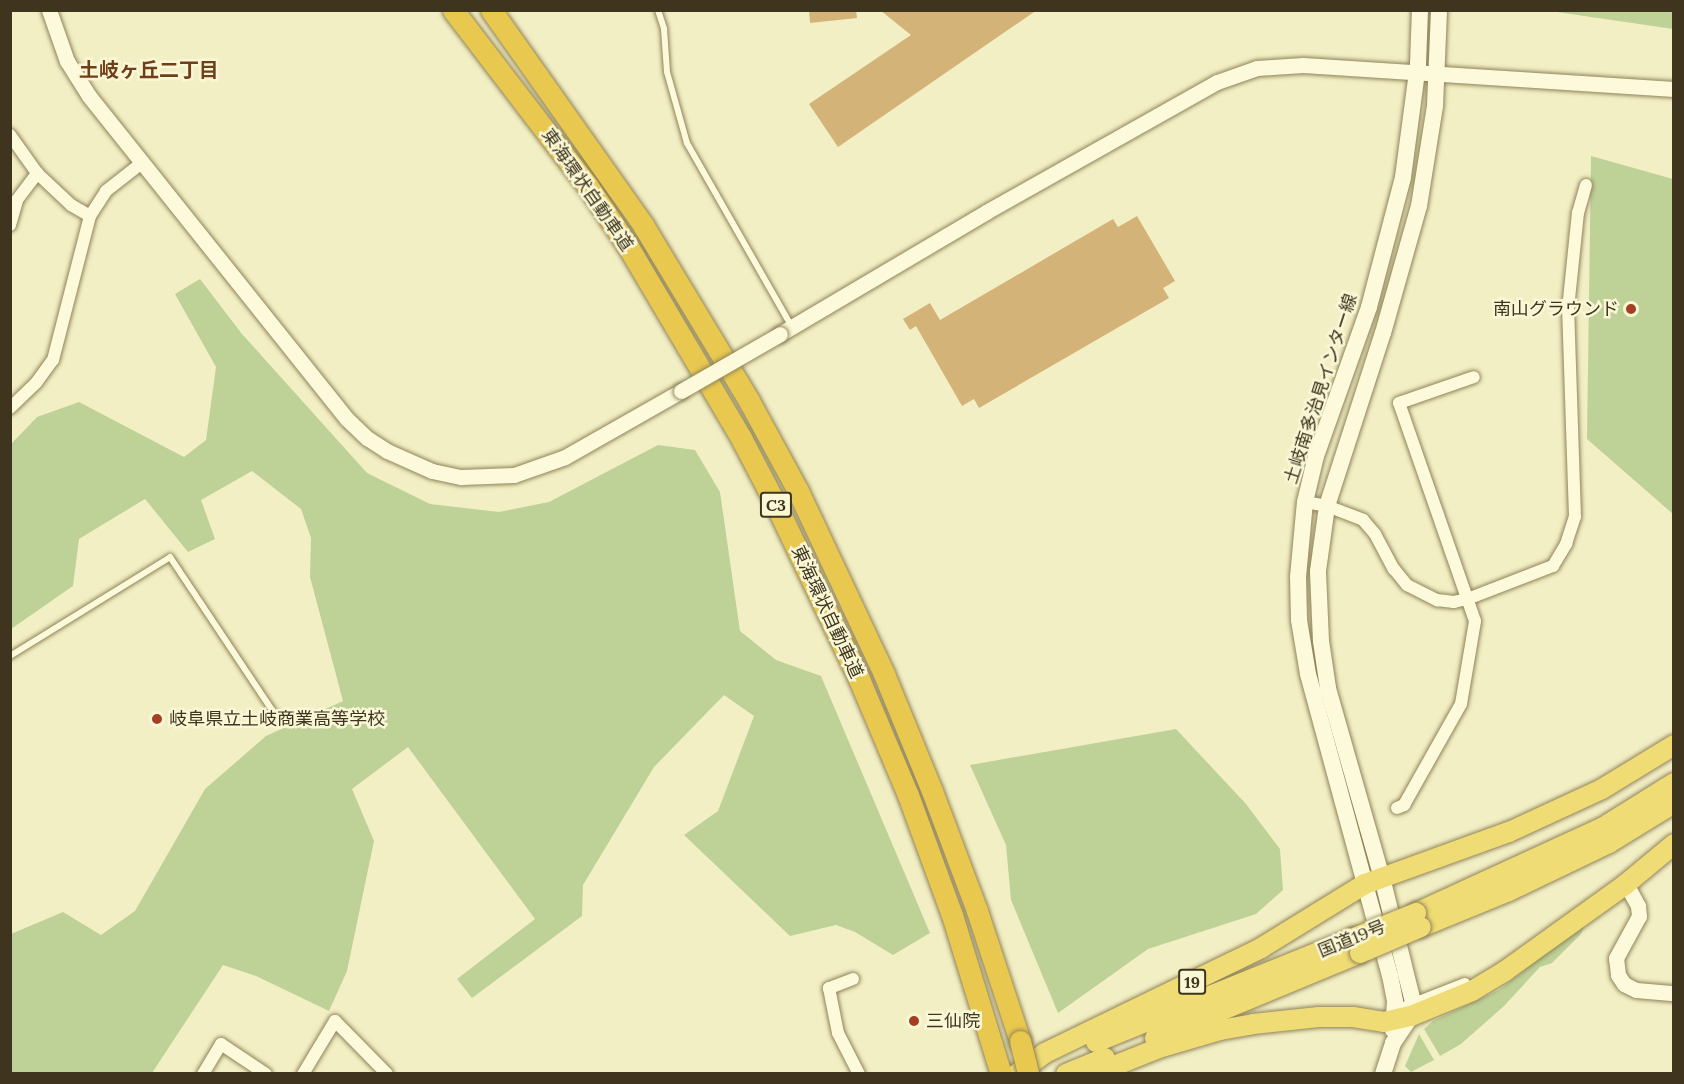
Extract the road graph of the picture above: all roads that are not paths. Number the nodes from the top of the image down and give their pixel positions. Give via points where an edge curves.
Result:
1 (48, 10) edge
2 (453, 10) edge
3 (491, 10) edge
4 (658, 10) edge
5 (1420, 10) edge
6 (1439, 10) edge
7 (1417, 73) junction
8 (1437, 74) junction
9 (1674, 89) edge
10 (10, 135) edge
11 (143, 162) junction
12 (37, 173) junction
13 (1587, 185) dead end
14 (90, 216) junction
15 (10, 225) edge
16 (786, 331) junction
17 (1474, 377) dead end
18 (10, 408) edge
19 (1305, 502) junction
20 (1327, 506) junction
21 (1470, 598) junction
22 (10, 656) edge
23 (278, 719) dead end
24 (1674, 745) edge
25 (1674, 783) edge
26 (1674, 803) edge
27 (1397, 808) dead end
28 (1674, 844) edge
29 (1374, 881) junction
30 (1626, 884) junction
31 (1419, 920) junction
32 (1357, 946) junction
33 (853, 979) dead end
34 (1674, 993) edge
35 (1406, 1013) junction
36 (999, 1064) edge
37 (202, 1074) edge
38 (266, 1074) edge
39 (303, 1074) edge
40 (387, 1074) edge
41 (859, 1074) edge
42 (1019, 1074) edge
43 (1028, 1074) edge
44 (1066, 1074) edge
45 (1094, 1074) edge
46 (1383, 1074) edge

1 - 11 street via 67,61 83,87
2 - 36 highway, 東海環状自動車道 / C3 via 627,245 741,438 777,507 860,679 908,795 952,915
3 - 43 highway, 東海環状自動車道 / C3, bridge via 643,225 798,491 884,674 928,780 977,911
4 - 16 lane via 664,29 667,72 687,143
5 - 7 main road, 土岐南多治見インター線
6 - 8 main road
7 - 8 street
7 - 16 street via 1303,64 1257,68 1217,82
7 - 19 main road, 土岐南多治見インター線 via 1403,177 1391,230
8 - 9 street
8 - 20 main road via 1427,169 1414,229
10 - 12 street
11 - 14 street via 106,191
11 - 16 street, bridge via 347,419 367,438 409,463 461,477 514,475 565,457
12 - 14 street via 71,206
12 - 15 street via 17,200
13 - 21 street via 1578,213 1568,309 1575,517 1553,566
14 - 18 street via 53,360
17 - 21 street via 1399,403
19 - 20 street
19 - 29 main road, 土岐南多治見インター線 via 1298,577 1302,647 1318,718
20 - 21 street via 1363,520 1394,569 1422,595 1454,602
20 - 29 main road via 1318,571 1326,677
21 - 27 street via 1475,621 1461,704 1404,805
22 - 23 lane via 170,557
24 - 29 highway, 19 via 1602,789 1509,832
25 - 31 highway, 国道19号 / 19 via 1602,828
26 - 31 highway, 国道19号 / 19 via 1609,843 1509,891
28 - 30 highway
29 - 35 main road
29 - 35 main road via 1395,1001
29 - 42 highway, 19 via 1261,948 1045,1053
30 - 34 street via 1639,916 1616,958 1618,975 1624,984 1636,990
30 - 35 highway via 1473,991
31 - 32 highway, 国道19号 / 19, bridge
32 - 42 highway, 国道19号 / 19
32 - 44 highway, 国道19号 / 19
33 - 41 street via 829,988 838,1033
35 - 45 highway via 1319,1017 1220,1030 1159,1048
35 - 46 main road
37 - 38 street via 221,1044
39 - 40 street via 335,1022

